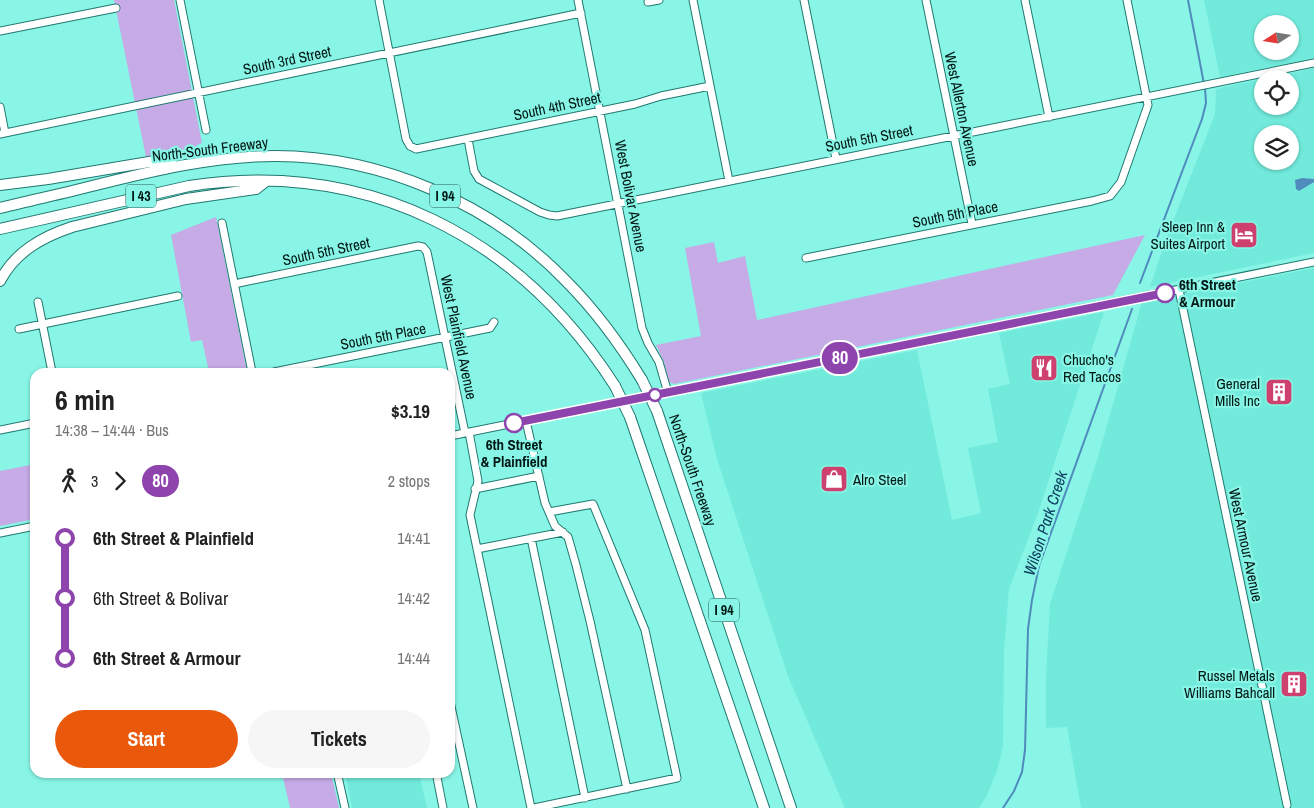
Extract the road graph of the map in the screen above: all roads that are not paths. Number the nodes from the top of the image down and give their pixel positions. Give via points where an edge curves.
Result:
1 (180, 0) edge
2 (379, 0) edge
3 (578, 0) edge
4 (660, 0) edge
5 (693, 0) edge
6 (804, 0) edge
7 (926, 0) edge
8 (1025, 0) edge
9 (1127, 0) edge
10 (648, 2) dead end
11 (116, 8) dead end
12 (581, 13) junction
13 (0, 31) edge
14 (389, 52) junction
15 (1314, 63) edge
16 (710, 86) junction
17 (199, 92) junction
18 (1147, 97) junction
19 (0, 107) edge
20 (601, 110) junction
21 (1049, 117) junction
22 (206, 130) dead end
23 (2, 133) edge
24 (954, 136) junction
25 (468, 139) junction
26 (836, 159) junction
27 (178, 166) junction
28 (266, 181) junction
29 (728, 181) junction
30 (0, 185) edge
31 (619, 204) junction
32 (0, 208) edge
33 (222, 223) dead end
34 (972, 224) junction
35 (0, 229) edge
36 (423, 247) joint
37 (806, 258) dead end
38 (1314, 262) edge
39 (0, 281) edge
40 (234, 284) junction
41 (1179, 290) junction
42 (178, 296) dead end
43 (38, 302) dead end
44 (494, 322) dead end
45 (42, 324) junction
46 (19, 329) dead end
47 (445, 338) junction
48 (51, 368) edge
49 (251, 368) edge
50 (294, 368) edge
51 (452, 368) edge
52 (455, 381) edge
53 (668, 392) junction
54 (526, 421) junction
55 (30, 424) edge
56 (0, 430) edge
57 (467, 433) junction
58 (455, 435) edge
59 (539, 476) junction
60 (476, 489) junction
61 (549, 512) junction
62 (30, 527) edge
63 (562, 532) junction
64 (0, 533) edge
65 (531, 538) junction
66 (477, 549) junction
67 (455, 725) edge
68 (339, 778) edge
69 (437, 778) edge
70 (627, 789) junction
71 (585, 798) junction
72 (1287, 805) dead end
73 (345, 808) edge
74 (444, 808) edge
75 (473, 808) edge
76 (533, 808) edge
77 (764, 808) edge
78 (791, 808) edge

1 - 17 street
2 - 14 street
3 - 12 street, West Bolivar Avenue
4 - 10 street
5 - 16 street
6 - 26 street
7 - 24 street, West Allerton Avenue
8 - 21 street
9 - 18 street
11 - 13 street
12 - 14 street, South 3rd Street
12 - 20 street, West Bolivar Avenue
14 - 17 street, South 3rd Street
14 - 25 street, South 4th Street via 410,146 416,149
15 - 18 street, South 5th Street
16 - 20 street, South 4th Street
16 - 29 street
17 - 22 street
17 - 23 street, South 3rd Street
18 - 21 street, South 5th Street
18 - 34 street, South 5th Place via 1148,105 1121,182 1110,196
19 - 23 street
20 - 25 street, South 4th Street
20 - 31 street, West Bolivar Avenue
21 - 24 street, South 5th Street
24 - 26 street, South 5th Street
24 - 34 street, West Allerton Avenue
25 - 31 street, South 5th Street via 474,171 479,179 540,212 557,216
26 - 29 street, South 5th Street
27 - 30 highway via 154,161
27 - 32 highway, North-South Freeway / I 94
27 - 78 highway, North-South Freeway / I 94, bridge via 275,156 366,167 430,188 502,226 566,280 614,336 657,411
28 - 35 highway, I 43 via 219,181 189,186
28 - 39 highway via 256,189 186,199 54,233 21,254
28 - 77 highway, I 94, bridge via 350,190 438,221 518,274 554,306 585,343 630,417
29 - 31 street, South 5th Street
31 - 53 street, West Bolivar Avenue via 642,328 660,362
33 - 40 street
34 - 37 street, South 5th Place
36 - 40 street, South 5th Street
36 - 47 street, West Plainfield Avenue via 427,252
38 - 41 street
40 - 49 street
41 - 53 street
41 - 72 street, West Armour Avenue
42 - 45 street
43 - 45 street
44 - 47 street, South 5th Place via 490,328
45 - 46 street
45 - 48 street
47 - 50 street, South 5th Place
47 - 51 street, West Plainfield Avenue
52 - 57 street, West Plainfield Avenue
53 - 54 street
54 - 57 street
54 - 59 street
55 - 56 street
57 - 58 street
57 - 60 street, West Plainfield Avenue via 478,481
59 - 60 street
59 - 61 street
60 - 66 street, West Plainfield Avenue via 470,515
61 - 63 street via 555,526
61 - 70 street via 592,504 645,630 678,778
62 - 64 street
63 - 65 street
63 - 70 street via 568,537 590,620
65 - 66 street
65 - 71 street
66 - 76 street, West Plainfield Avenue
67 - 75 street
68 - 73 street
69 - 74 street
70 - 71 street
71 - 76 street

